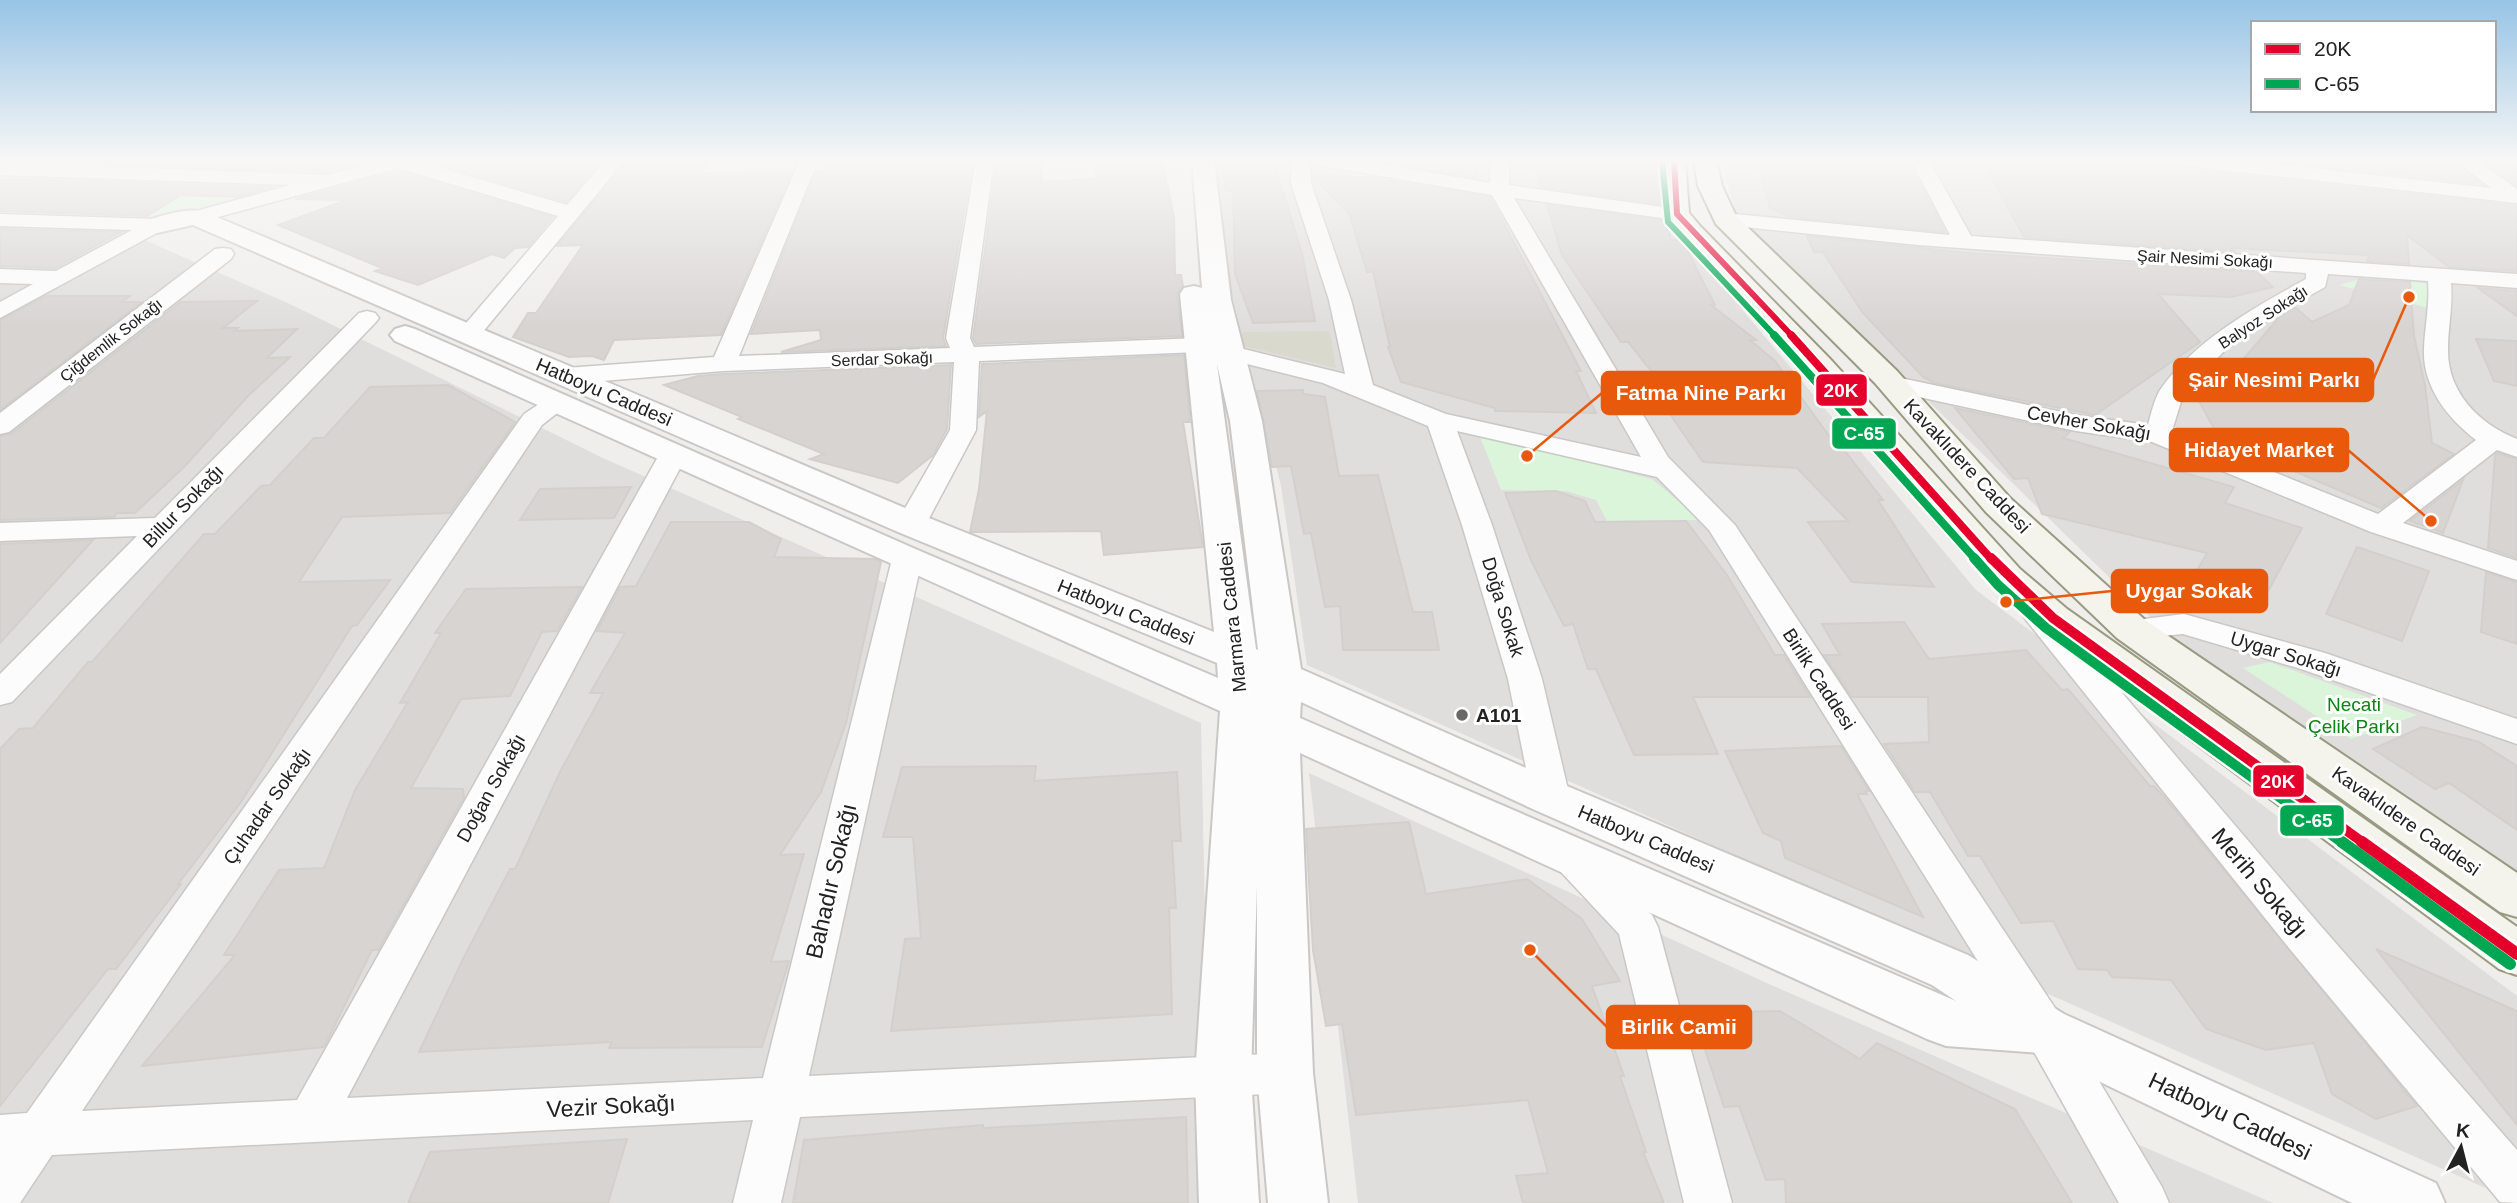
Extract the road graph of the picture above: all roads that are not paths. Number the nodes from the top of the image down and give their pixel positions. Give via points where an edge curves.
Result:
1 (199, 216) edge
2 (568, 216) edge
3 (785, 216) edge
4 (976, 216) edge
5 (1190, 216) edge
6 (1209, 216) edge
7 (1312, 216) edge
8 (1523, 216) edge
9 (1679, 216) edge
10 (1698, 216) edge
11 (1724, 216) edge
12 (1950, 216) edge
13 (196, 217) junction
14 (1725, 219) junction
15 (0, 220) edge
16 (157, 225) junction
17 (1964, 242) junction
18 (235, 247) junction
19 (2317, 266) junction
20 (2439, 275) junction
21 (0, 276) edge
22 (60, 278) junction
23 (2517, 281) edge
24 (0, 311) edge
25 (367, 318) junction
26 (469, 334) junction
27 (1213, 349) junction
28 (967, 357) junction
29 (723, 364) junction
30 (1891, 384) junction
31 (1361, 388) junction
32 (547, 398) junction
33 (1440, 421) junction
34 (0, 426) edge
35 (2158, 435) junction
36 (2505, 444) edge
37 (673, 455) junction
38 (1667, 471) junction
39 (164, 526) junction
40 (2381, 526) junction
41 (0, 532) edge
42 (909, 542) junction
43 (2067, 569) junction
44 (2517, 571) edge
45 (2007, 577) junction
46 (2131, 628) junction
47 (2091, 645) junction
48 (1260, 691) junction
49 (0, 694) edge
50 (2517, 732) edge
51 (1551, 798) junction
52 (1569, 855) junction
53 (2517, 898) edge
54 (2517, 954) edge
55 (2045, 1030) junction
56 (1285, 1073) junction
57 (1223, 1076) junction
58 (781, 1098) junction
59 (310, 1121) junction
60 (20, 1135) edge
61 (2517, 1186) edge
62 (0, 1191) edge
63 (757, 1203) edge
64 (1229, 1203) edge
65 (1298, 1203) edge
66 (1708, 1203) edge
67 (2144, 1203) edge
68 (2415, 1203) edge

1 - 13 street
2 - 26 street
3 - 29 street
4 - 28 street, Bahadır Sokağı via 958,338
5 - 27 street, Marmara Caddesi
6 - 27 street, Marmara Caddesi via 1217,300
7 - 31 street via 1340,300
8 - 38 street, Birlik Caddesi via 1657,461
9 - 45 main road via 1821,367
10 - 14 main road
11 - 14 main road, Kavaklıdere Caddesi
12 - 17 street
13 - 16 street
13 - 18 street, Hatboyu Caddesi
14 - 17 street, Şair Nesimi Sokağı
14 - 30 main road, Kavaklıdere Caddesi
15 - 16 street
16 - 18 street, Hatboyu Caddesi
16 - 22 street
17 - 19 street, Şair Nesimi Sokağı
18 - 25 street, Hatboyu Caddesi
18 - 26 street, Hatboyu Caddesi
18 - 34 street, Çiğdemlik Sokağı
19 - 20 street, Şair Nesimi Sokağı
19 - 35 street, Balyoz Sokağı via 2317,282 2217,344 2171,393
20 - 23 street, Şair Nesimi Sokağı
20 - 36 street via 2436,357 2446,390 2464,420
21 - 22 street
22 - 24 street
25 - 32 street, Hatboyu Caddesi
25 - 39 street, Billur Sokağı
26 - 32 street, Hatboyu Caddesi
27 - 28 street, Serdar Sokağı
27 - 31 street, Serdar Sokağı
27 - 48 street, Marmara Caddesi
27 - 48 street, Marmara Caddesi via 1246,421
28 - 29 street, Serdar Sokağı
28 - 42 street, Bahadır Sokağı via 963,430
29 - 32 street, Serdar Sokağı
30 - 35 street, Cevher Sokağı
30 - 43 main road, Kavaklıdere Caddesi via 1998,505
31 - 33 street, Serdar Sokağı
32 - 37 street, Hatboyu Caddesi
32 - 42 street, Hatboyu Caddesi
32 - 60 street, Çuhadar Sokağı
33 - 38 street, Serdar Sokağı
33 - 51 street, Doğa Sokak via 1525,679
35 - 40 street, Cevher Sokağı
36 - 40 street
37 - 42 street, Hatboyu Caddesi
37 - 59 street, Doğan Sokağı
38 - 55 street, Birlik Caddesi via 1720,526
39 - 41 street
39 - 49 street, Billur Sokağı
40 - 44 street, Cevher Sokağı
42 - 48 street, Hatboyu Caddesi
42 - 58 street, Bahadır Sokağı
43 - 45 main road
43 - 46 main road, Kavaklıdere Caddesi
45 - 47 main road
45 - 61 street, Merih Sokağı
46 - 47 main road
46 - 50 street, Uygar Sokağı via 2184,624 2314,661
46 - 53 main road, Kavaklıdere Caddesi
47 - 54 main road
48 - 51 street, Hatboyu Caddesi
48 - 52 street, Hatboyu Caddesi
48 - 56 street, Marmara Caddesi
48 - 57 street, Marmara Caddesi
51 - 52 street
51 - 55 street, Hatboyu Caddesi via 1950,970
52 - 55 street, Hatboyu Caddesi via 1946,1023
52 - 66 street via 1638,927
55 - 67 street, Birlik Caddesi
55 - 68 street, Hatboyu Caddesi
56 - 57 street
56 - 65 street, Marmara Caddesi
57 - 58 street, Vezir Sokağı
57 - 64 street, Marmara Caddesi
58 - 59 street, Vezir Sokağı
58 - 63 street, Bahadır Sokağı
59 - 60 street, Vezir Sokağı
60 - 62 street, Çuhadar Sokağı

